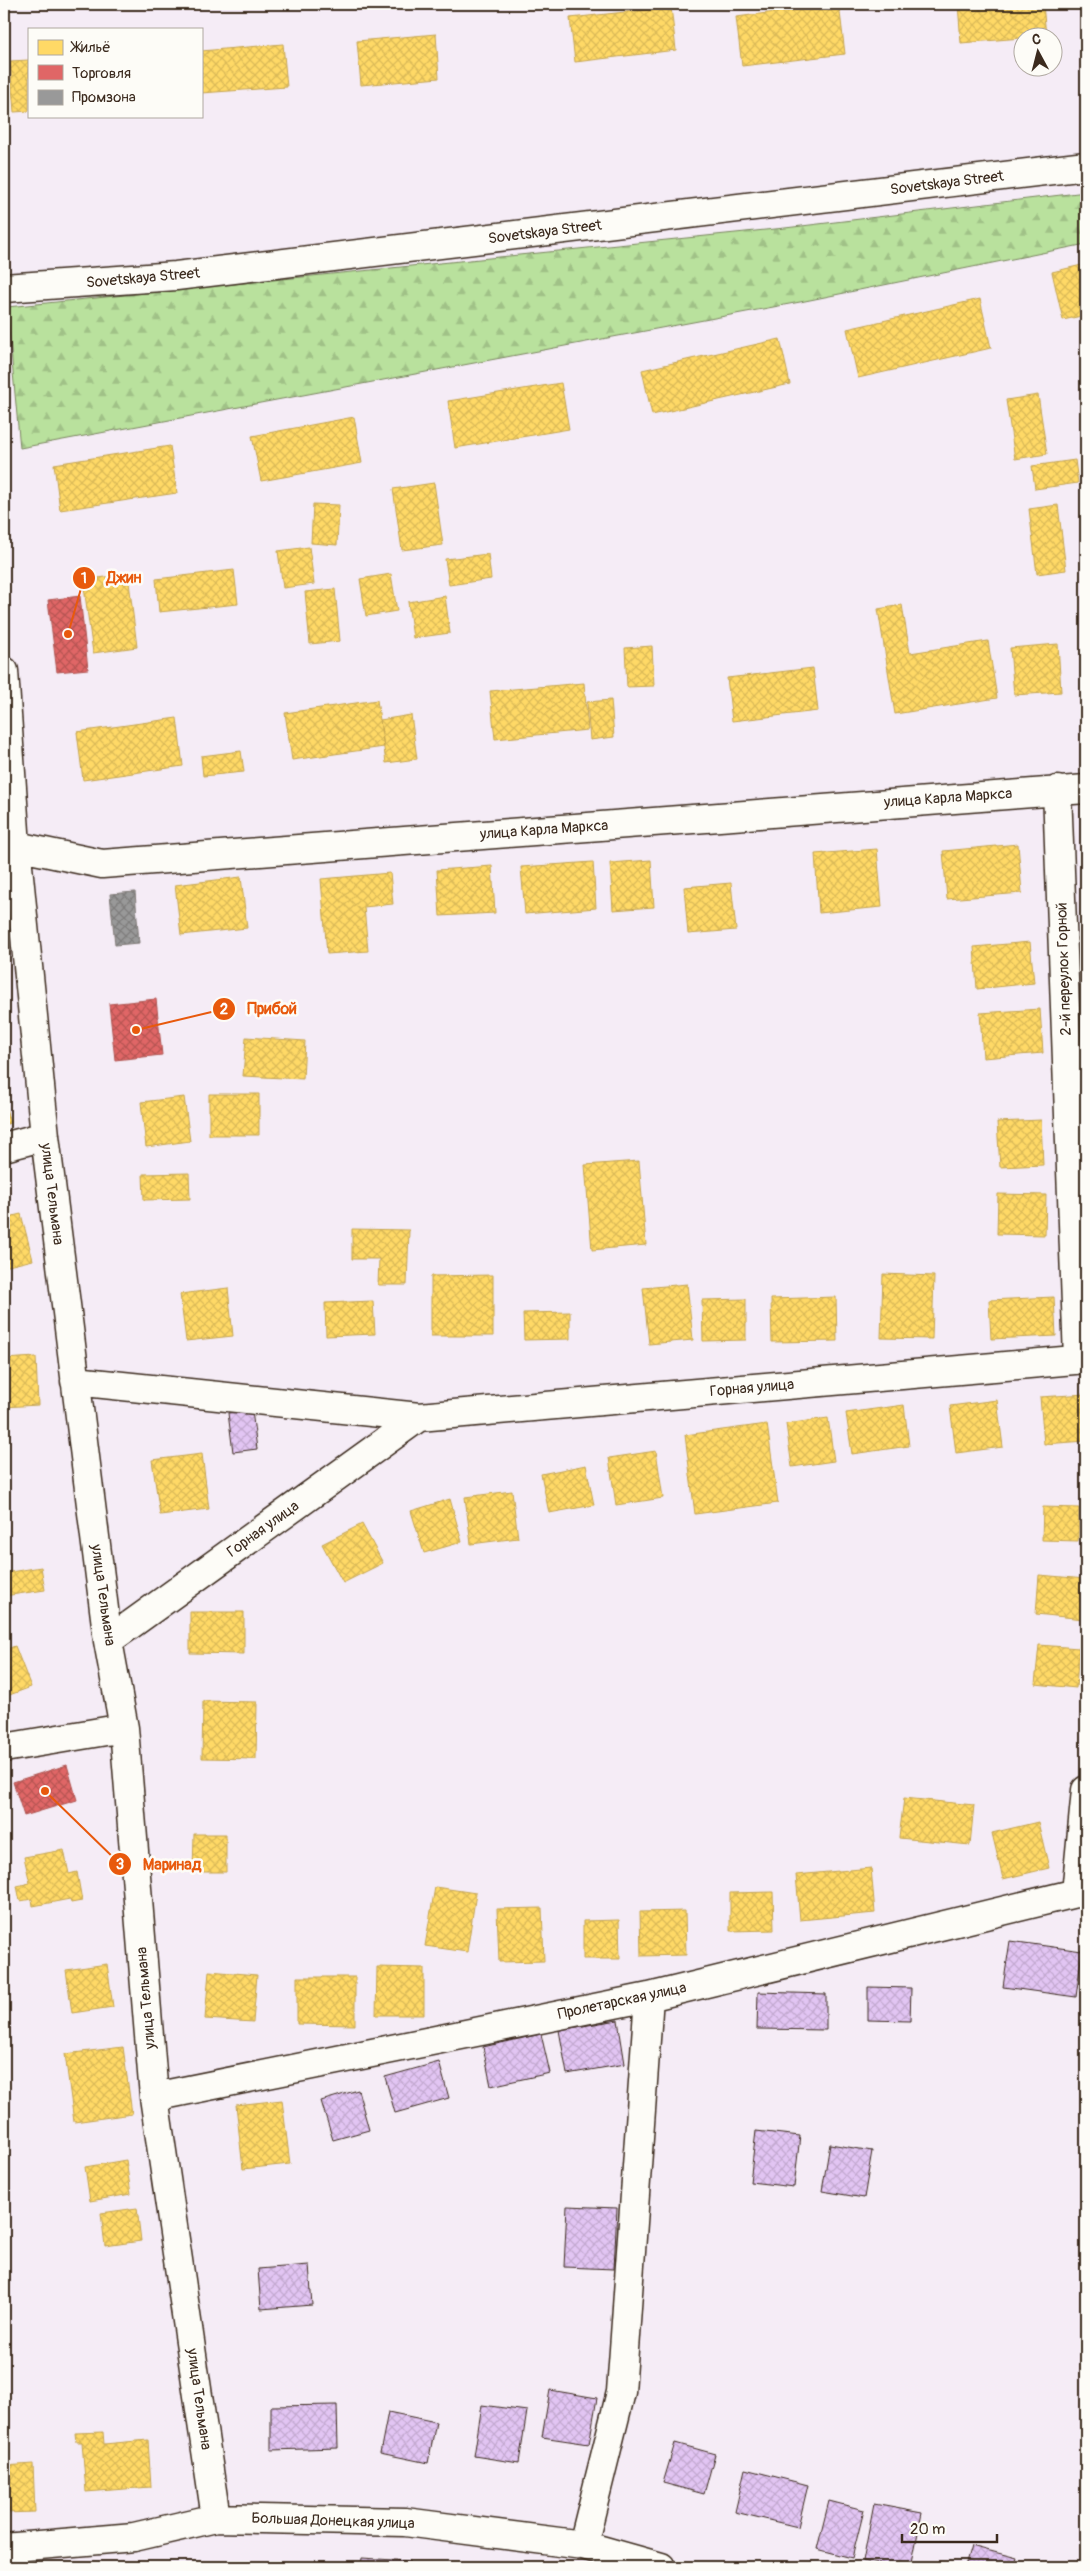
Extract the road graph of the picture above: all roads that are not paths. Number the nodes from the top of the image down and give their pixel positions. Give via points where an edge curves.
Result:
1 (1086, 166) edge
2 (4, 288) edge
3 (4, 671) edge
4 (1086, 789) edge
5 (1057, 790) junction
6 (10, 846) edge
7 (45, 1136) junction
8 (4, 1147) edge
9 (1082, 1359) edge
10 (75, 1381) junction
11 (419, 1417) junction
12 (108, 1641) junction
13 (124, 1728) junction
14 (4, 1748) edge
15 (1086, 1790) edge
16 (1081, 1893) edge
17 (649, 1997) junction
18 (154, 2097) junction
19 (216, 2518) junction
20 (583, 2545) junction
21 (4, 2548) edge
22 (661, 2567) edge

1 - 2 street, Sovetskaya Street via 176,276
3 - 6 street, улица Тельмана
4 - 5 street, улица Карла Маркса
5 - 6 street, улица Карла Маркса via 102,864
5 - 9 street, 2-й переулок Горной
6 - 7 street, улица Тельмана
7 - 8 street
7 - 10 street, улица Тельмана
9 - 11 street, Горная улица
10 - 11 street, Горная улица
10 - 12 street, улица Тельмана
11 - 12 street, Горная улица
12 - 13 street, улица Тельмана
13 - 14 street
13 - 18 street, улица Тельмана
15 - 16 street
16 - 17 street, Пролетарская улица
17 - 18 street, Пролетарская улица
17 - 20 street via 621,2392
18 - 19 street, улица Тельмана
19 - 20 street, Большая Донецкая улица via 405,2522
19 - 21 street, Большая Донецкая улица via 134,2537
20 - 22 street, Большая Донецкая улица

